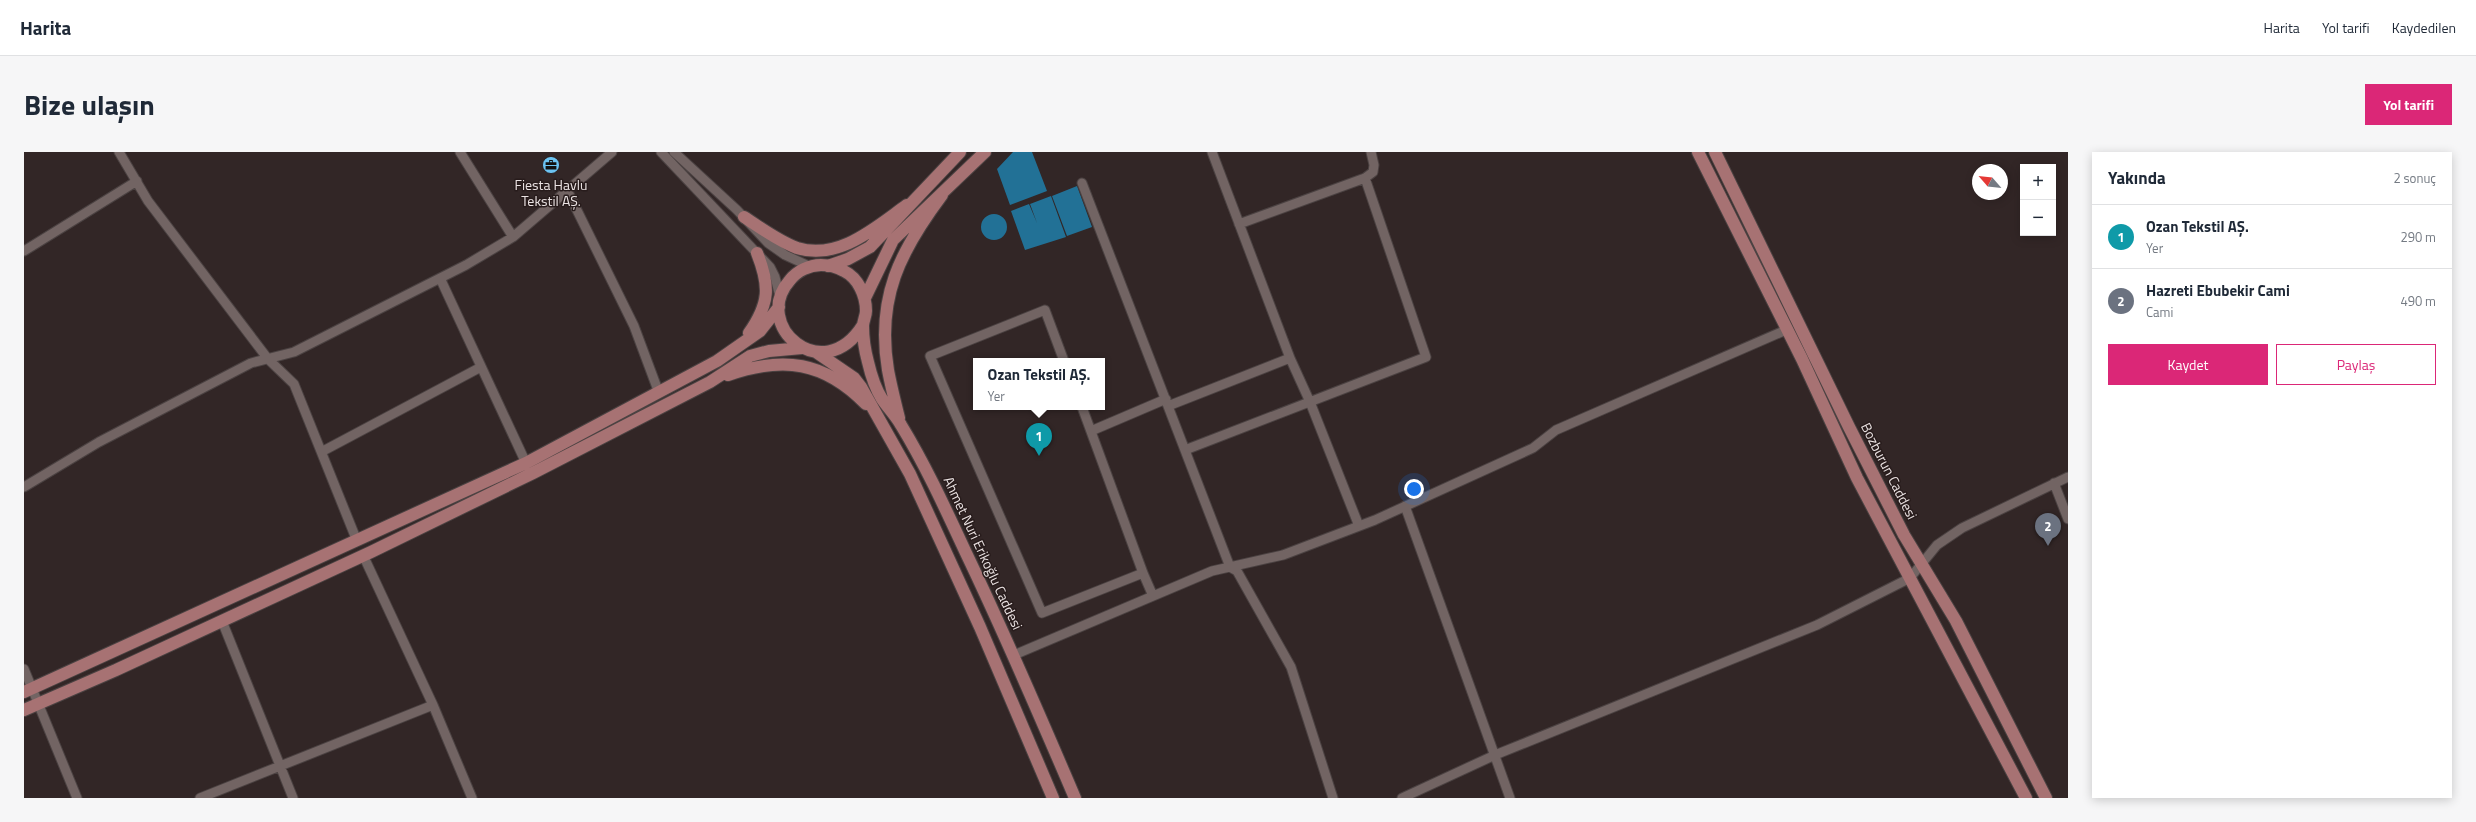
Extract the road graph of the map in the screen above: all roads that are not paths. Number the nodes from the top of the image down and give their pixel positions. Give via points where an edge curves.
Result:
1 (119, 152) edge
2 (460, 152) edge
3 (612, 152) edge
4 (661, 152) edge
5 (674, 152) edge
6 (960, 152) edge
7 (985, 152) edge
8 (1212, 152) edge
9 (1372, 152) edge
10 (1698, 152) edge
11 (1715, 152) edge
12 (1365, 178) junction
13 (137, 181) junction
14 (1082, 183) dead end
15 (568, 192) junction
16 (942, 195) junction
17 (907, 206) junction
18 (744, 217) junction
19 (1239, 224) junction
20 (513, 237) junction
21 (24, 251) edge
22 (757, 253) junction
23 (828, 266) junction
24 (811, 267) junction
25 (440, 278) junction
26 (864, 298) junction
27 (780, 302) junction
28 (863, 325) junction
29 (1786, 330) junction
30 (802, 348) junction
31 (736, 349) junction
32 (816, 352) junction
33 (1063, 358) edge
34 (1290, 358) junction
35 (268, 359) junction
36 (481, 367) junction
37 (710, 382) junction
38 (659, 393) junction
39 (1310, 402) junction
40 (1167, 403) junction
41 (1083, 410) edge
42 (876, 415) junction
43 (900, 423) junction
44 (1091, 430) junction
45 (1185, 450) junction
46 (323, 452) junction
47 (526, 463) junction
48 (2068, 477) edge
49 (2054, 483) junction
50 (24, 486) edge
51 (1405, 506) junction
52 (2068, 519) edge
53 (1359, 526) junction
54 (357, 541) junction
55 (363, 555) junction
56 (1922, 564) junction
57 (1230, 567) junction
58 (1143, 573) junction
59 (1910, 578) junction
60 (1153, 596) junction
61 (222, 621) junction
62 (1014, 654) junction
63 (24, 669) edge
64 (28, 691) edge
65 (38, 704) junction
66 (433, 705) junction
67 (24, 710) edge
68 (1495, 755) junction
69 (280, 765) junction
70 (77, 798) edge
71 (200, 798) edge
72 (293, 798) edge
73 (472, 798) edge
74 (1053, 798) edge
75 (1075, 798) edge
76 (1333, 798) edge
77 (1402, 798) edge
78 (1510, 798) edge
79 (2026, 798) edge
80 (2046, 798) edge

1 - 13 street
2 - 20 street
3 - 15 street
4 - 22 street
5 - 18 street
6 - 17 main road
7 - 16 main road
8 - 19 street
9 - 12 street via 1373,172
10 - 29 main road
11 - 56 main road, Bozburun Caddesi via 1849,427
12 - 19 street
12 - 39 street via 1426,356
13 - 21 street
13 - 35 street via 148,201
14 - 40 street
15 - 20 street
15 - 38 street via 634,326
16 - 26 main road via 893,240
16 - 43 main road via 906,246 893,278 888,304 885,326 888,370
17 - 18 main road via 858,240 835,248 817,250 798,248 783,242
17 - 23 main road via 870,247
18 - 24 street via 776,250
19 - 34 street
20 - 25 street
22 - 27 street via 773,272
22 - 31 main road via 766,276 766,299 757,321
23 - 24 main road
23 - 26 main road via 848,273 858,284
24 - 27 main road via 794,275 785,286
25 - 35 street via 294,352
25 - 36 street
26 - 28 main road via 866,311
27 - 30 main road via 782,328 790,339
27 - 31 main road via 760,331
28 - 32 main road via 855,338 844,347 830,352
28 - 43 main road, Ahmet Nuri Erikoğlu Caddesi via 867,359 873,381 882,399
29 - 51 street via 1556,430 1527,451
29 - 59 main road via 1857,478
30 - 32 main road
30 - 37 main road via 769,351 750,356
31 - 38 main road
32 - 42 main road via 854,378
33 - 58 street via 1044,310 930,356 1042,613
34 - 39 street
34 - 40 street
35 - 46 street via 294,384
35 - 50 street via 251,363 106,438
36 - 46 street
36 - 47 street
37 - 42 main road via 760,365 791,364 816,370 838,380
37 - 55 main road via 533,473
38 - 47 main road
39 - 45 street
39 - 53 street
40 - 44 street
40 - 45 street
41 - 44 street
42 - 74 main road via 910,474 980,627
43 - 62 main road, Ahmet Nuri Erikoğlu Caddesi via 927,470
44 - 58 street
45 - 57 street
46 - 54 street
47 - 54 main road
48 - 49 street
49 - 52 street
49 - 56 street via 1962,528 1937,545
51 - 53 street
51 - 68 street
53 - 57 street via 1283,555
54 - 64 main road
55 - 61 main road
55 - 66 street
56 - 59 street
56 - 80 main road, Bozburun Caddesi via 1956,622
57 - 60 street via 1212,571
57 - 76 street via 1237,571 1291,666
58 - 60 street
59 - 68 street via 1817,625
59 - 79 main road
60 - 62 street
61 - 65 main road
61 - 69 street
62 - 75 main road, Ahmet Nuri Erikoğlu Caddesi
63 - 64 street
64 - 65 street
65 - 67 main road
65 - 70 street
66 - 69 street
66 - 73 street
68 - 77 street
68 - 78 street
69 - 71 street
69 - 72 street

